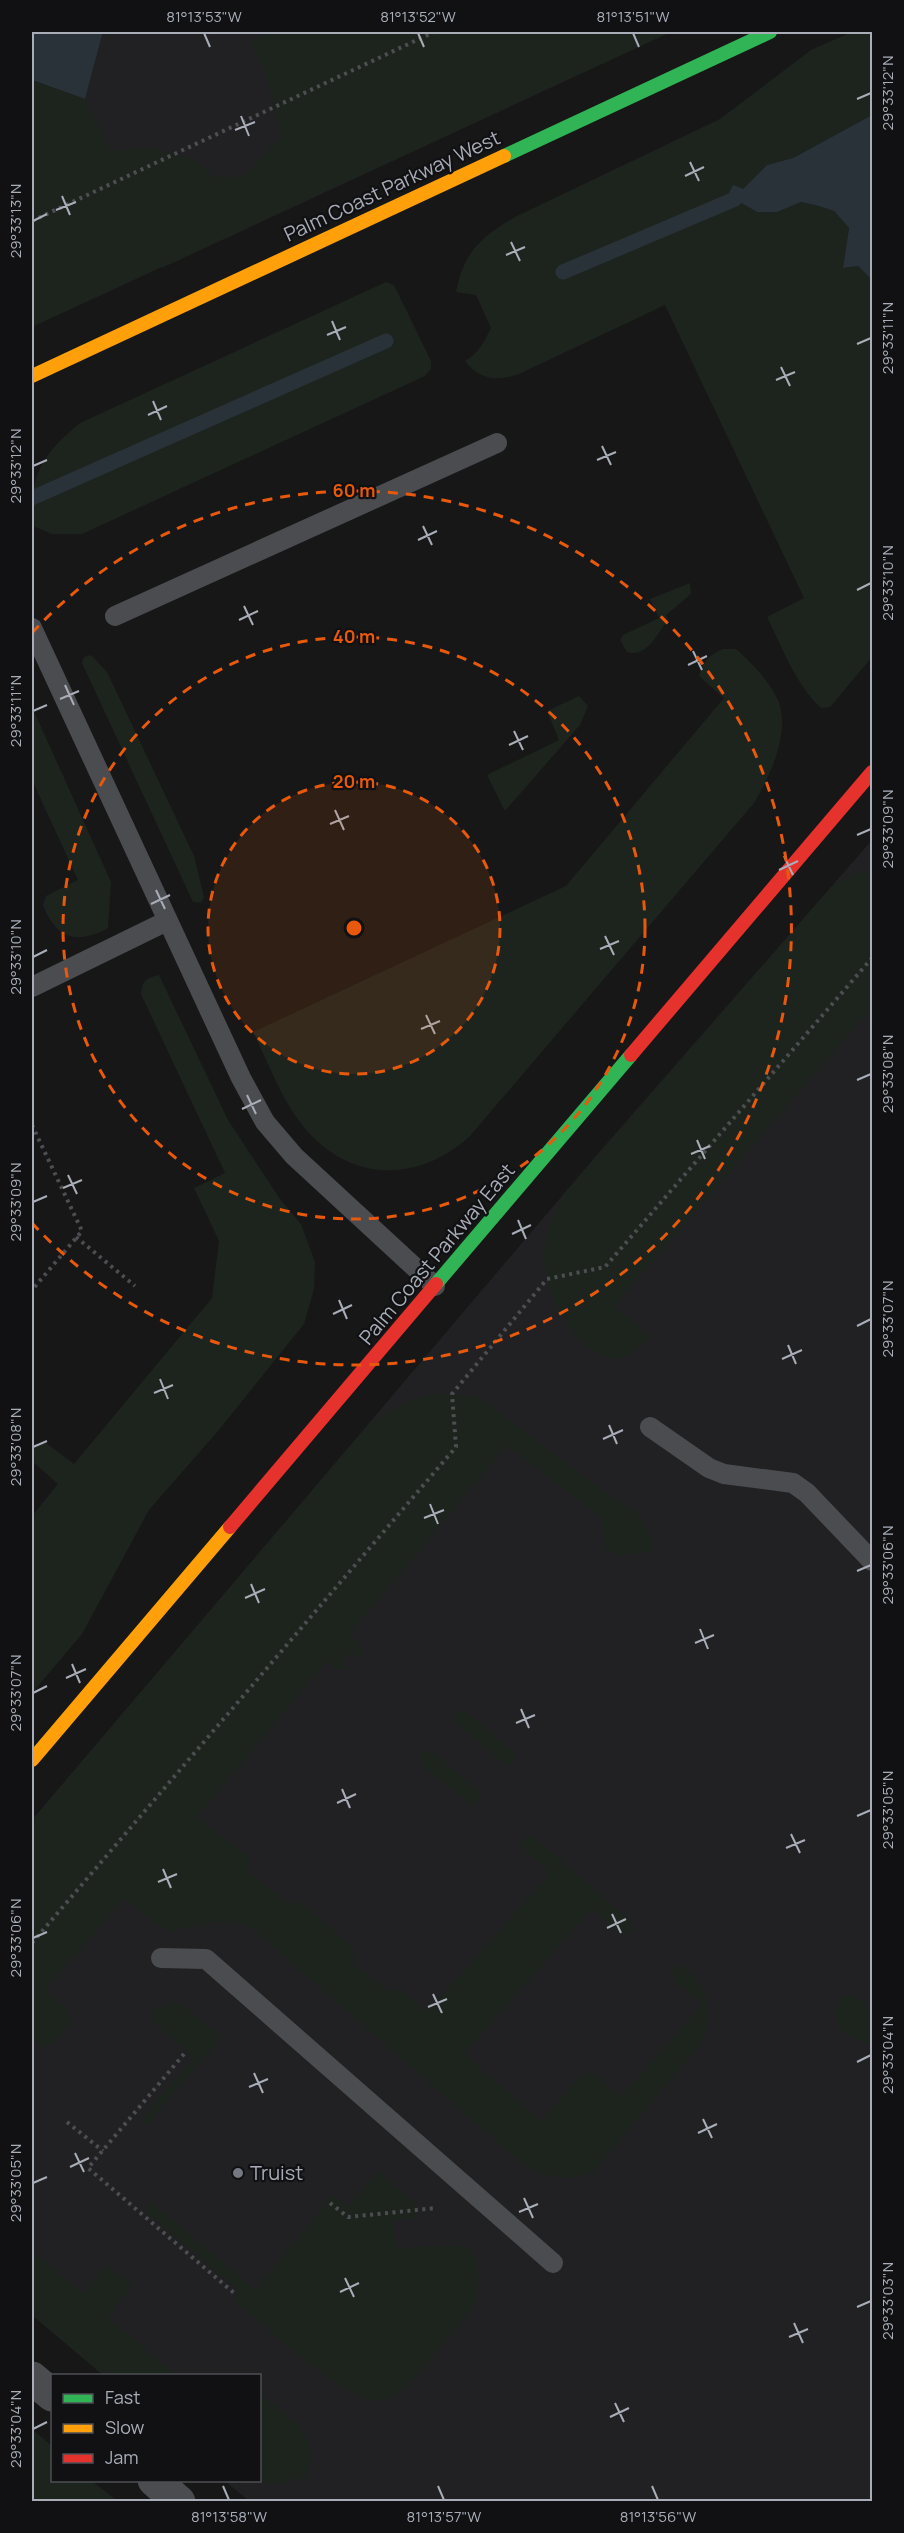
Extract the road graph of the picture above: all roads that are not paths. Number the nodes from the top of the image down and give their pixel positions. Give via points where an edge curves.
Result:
1 (770, 32) edge
2 (32, 376) edge
3 (497, 443) dead end
4 (115, 616) dead end
5 (32, 628) edge
6 (873, 772) edge
7 (167, 921) junction
8 (32, 987) edge
9 (435, 1286) junction
10 (650, 1427) dead end
11 (870, 1558) edge
12 (32, 1760) edge
13 (161, 1958) dead end
14 (553, 2263) dead end
15 (32, 2378) edge
16 (51, 2394) edge
17 (155, 2482) edge
18 (179, 2502) edge

1 - 2 main road, Palm Coast Parkway West
3 - 4 lane
5 - 7 lane
6 - 9 main road, Palm Coast Parkway East
7 - 8 lane
7 - 9 lane via 265,1122 294,1156
9 - 12 main road, Palm Coast Parkway East
10 - 11 lane via 724,1474 793,1483
13 - 14 lane via 206,1959
15 - 16 street
17 - 18 street

